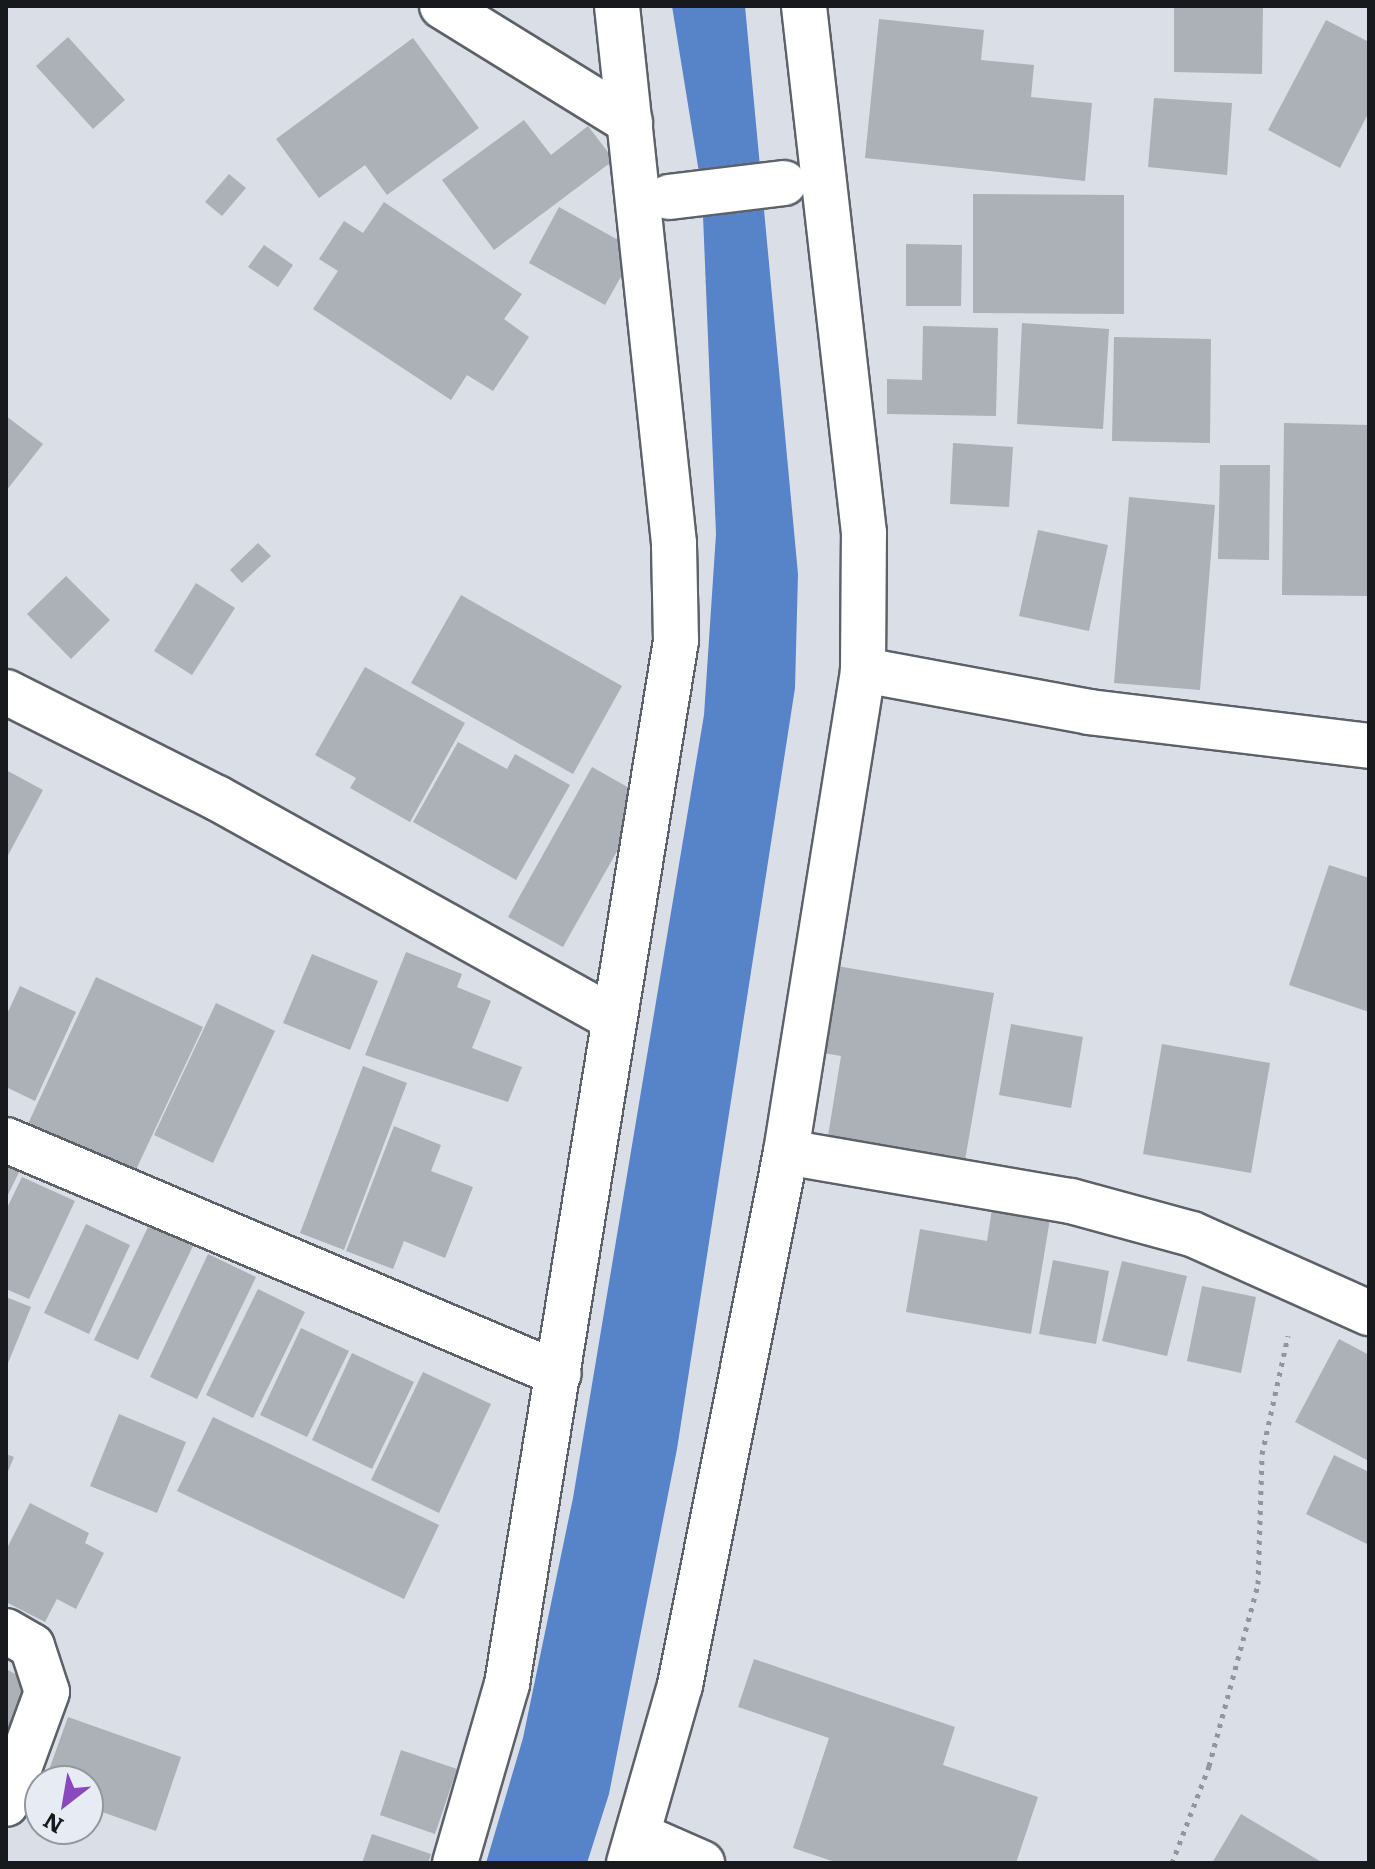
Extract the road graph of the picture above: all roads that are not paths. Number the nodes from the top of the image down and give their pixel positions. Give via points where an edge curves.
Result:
1 (442, 6) edge
2 (617, 6) edge
3 (804, 6) edge
4 (630, 122) junction
5 (784, 183) dead end
6 (669, 197) dead end
7 (863, 670) junction
8 (6, 692) edge
9 (1369, 746) edge
10 (611, 1017) junction
11 (6, 1140) edge
12 (786, 1152) junction
13 (1369, 1313) edge
14 (559, 1374) junction
15 (6, 1631) edge
16 (6, 1804) edge
17 (634, 1849) edge
18 (455, 1863) edge
19 (702, 1863) edge

1 - 4 street
2 - 4 street
3 - 7 street via 864,533
4 - 10 street via 674,543 676,641 635,922
5 - 6 street
7 - 9 street via 1089,712
7 - 12 street
8 - 10 street via 217,798
10 - 14 street
11 - 14 street
12 - 13 street via 1071,1201 1192,1234
12 - 17 street via 680,1685
14 - 18 street via 507,1684
15 - 16 street via 32,1646 47,1692
17 - 19 street

